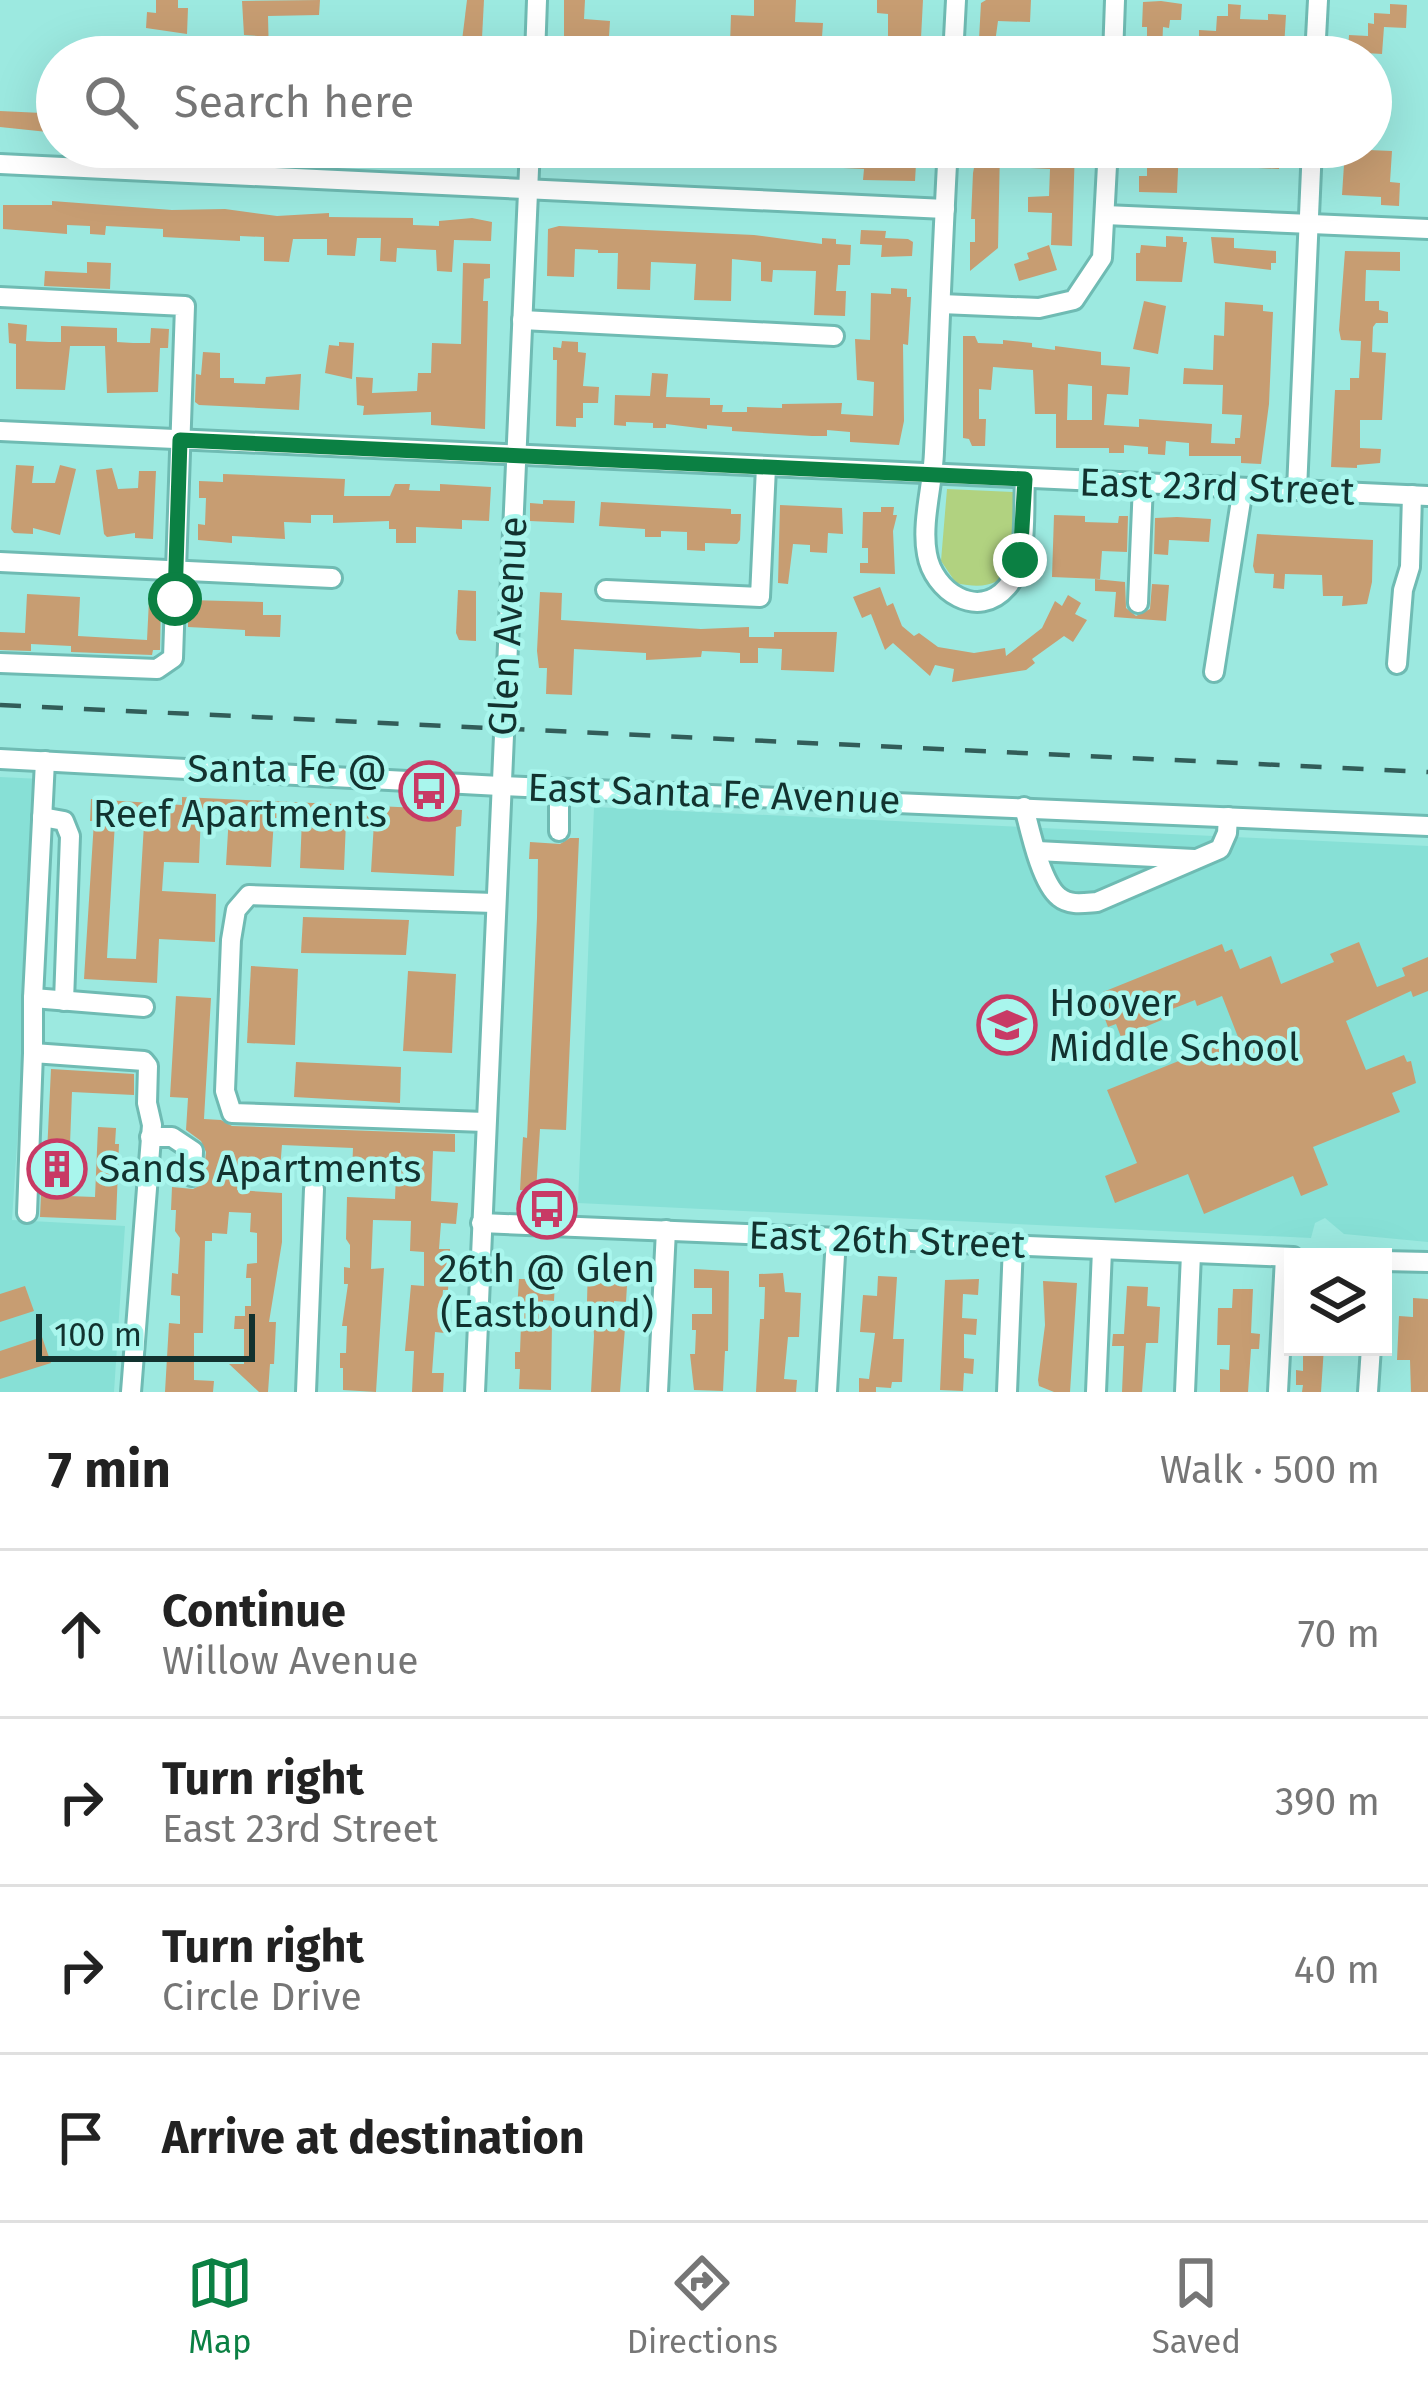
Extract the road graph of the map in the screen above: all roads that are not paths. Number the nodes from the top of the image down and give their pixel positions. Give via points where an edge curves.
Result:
1 (537, 0) edge
2 (956, 0) edge
3 (1115, 0) edge
4 (1318, 0) edge
5 (536, 36) edge
6 (954, 36) edge
7 (1114, 36) edge
8 (1317, 36) edge
9 (0, 164) edge
10 (36, 166) edge
11 (88, 168) edge
12 (529, 168) edge
13 (947, 168) edge
14 (1107, 168) edge
15 (1311, 168) edge
16 (528, 188) junction
17 (945, 209) junction
18 (1105, 215) junction
19 (1309, 223) junction
20 (1428, 229) edge
21 (0, 297) edge
22 (941, 304) junction
23 (522, 320) junction
24 (834, 336) dead end
25 (0, 431) edge
26 (180, 440) junction
27 (516, 455) junction
28 (766, 466) junction
29 (933, 474) junction
30 (1025, 479) junction
31 (1143, 484) junction
32 (1243, 488) junction
33 (1297, 490) junction
34 (1420, 496) edge
35 (0, 562) edge
36 (174, 571) junction
37 (332, 578) dead end
38 (606, 590) dead end
39 (1138, 603) dead end
40 (0, 663) edge
41 (1397, 664) dead end
42 (1214, 672) dead end
43 (0, 760) edge
44 (45, 761) junction
45 (500, 786) junction
46 (559, 788) junction
47 (1024, 807) junction
48 (42, 817) junction
49 (1228, 817) junction
50 (1428, 826) edge
51 (559, 831) dead end
52 (1037, 850) junction
53 (1201, 860) junction
54 (494, 903) junction
55 (33, 998) junction
56 (64, 1001) junction
57 (144, 1007) dead end
58 (34, 1053) junction
59 (485, 1122) junction
60 (151, 1131) junction
61 (192, 1176) dead end
62 (314, 1189) dead end
63 (27, 1213) dead end
64 (481, 1223) junction
65 (666, 1230) junction
66 (836, 1238) junction
67 (1013, 1245) junction
68 (1102, 1250) junction
69 (1191, 1254) junction
70 (1284, 1257) edge
71 (1392, 1261) edge
72 (1428, 1262) edge
73 (1284, 1318) edge
74 (1370, 1356) edge
75 (131, 1392) edge
76 (306, 1392) edge
77 (475, 1392) edge
78 (658, 1392) edge
79 (827, 1392) edge
80 (1007, 1392) edge
81 (1096, 1392) edge
82 (1185, 1392) edge
83 (1278, 1392) edge
84 (1368, 1392) edge

1 - 5 street
2 - 6 street
3 - 7 street
4 - 8 street
9 - 10 street
11 - 16 street
12 - 16 street, Glen Avenue
13 - 17 street
14 - 18 street
15 - 19 street
16 - 17 street
16 - 23 street, Glen Avenue
17 - 22 street
18 - 19 street
18 - 22 street via 1102,258 1074,300 1039,308
19 - 20 street
19 - 33 street
21 - 26 street via 185,306
22 - 29 street
23 - 24 street
23 - 27 street, Glen Avenue
25 - 26 street, East 23rd Street
26 - 27 street, East 23rd Street
26 - 36 street
27 - 28 street, East 23rd Street
27 - 45 street, Glen Avenue
28 - 29 street, East 23rd Street
28 - 38 street via 760,597
29 - 30 street, East 23rd Street
29 - 30 street via 926,551 937,585 961,600 992,598 1008,587 1020,560
30 - 31 street, East 23rd Street
31 - 32 street, East 23rd Street
31 - 39 street
32 - 33 street, East 23rd Street
32 - 42 street
33 - 34 street, East 23rd Street
34 - 41 street
35 - 36 street
36 - 37 street
36 - 40 street via 175,639 166,665
43 - 44 street, East Santa Fe Avenue
44 - 45 street, East Santa Fe Avenue
44 - 48 street
45 - 46 street, East Santa Fe Avenue
45 - 54 street, Glen Avenue
46 - 47 street, East Santa Fe Avenue
46 - 51 street
47 - 49 street, East Santa Fe Avenue
47 - 52 street
48 - 55 street
48 - 56 street via 64,821 70,836
49 - 50 street, East Santa Fe Avenue
49 - 53 street via 1220,849
52 - 53 street
52 - 53 street via 1049,885 1074,904
54 - 59 street, Glen Avenue
54 - 59 street via 249,895 236,910 230,954 225,1091 232,1113
55 - 56 street
55 - 58 street
56 - 57 street
58 - 60 street via 144,1061
58 - 63 street
59 - 64 street, Glen Avenue
60 - 61 street via 193,1151
60 - 75 street
62 - 76 street
64 - 65 street, East 26th Street
64 - 77 street, Glen Avenue
65 - 66 street, East 26th Street
65 - 78 street
66 - 67 street, East 26th Street
66 - 79 street
67 - 68 street, East 26th Street
67 - 80 street
68 - 69 street, East 26th Street
68 - 81 street
69 - 70 street, East 26th Street
69 - 82 street
71 - 72 street
73 - 83 street
74 - 84 street

